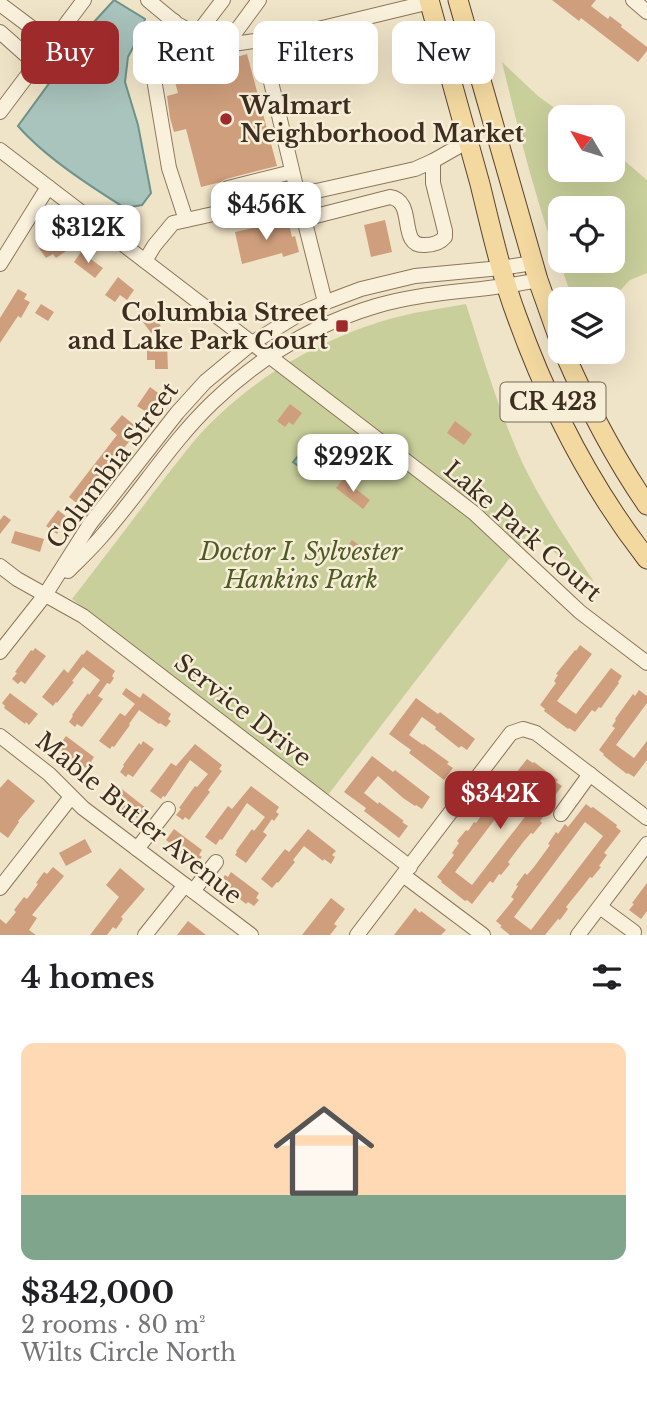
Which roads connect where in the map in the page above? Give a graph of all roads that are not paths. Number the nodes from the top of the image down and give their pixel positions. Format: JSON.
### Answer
{"nodes":[{"id":1,"x":84,"y":0,"type":"edge"},
{"id":2,"x":148,"y":0,"type":"edge"},
{"id":3,"x":223,"y":0,"type":"edge"},
{"id":4,"x":259,"y":0,"type":"edge"},
{"id":5,"x":458,"y":0,"type":"edge"},
{"id":6,"x":634,"y":0,"type":"edge"},
{"id":7,"x":429,"y":1,"type":"edge"},
{"id":8,"x":0,"y":5,"type":"edge"},
{"id":9,"x":647,"y":12,"type":"edge"},
{"id":10,"x":22,"y":21,"type":"edge"},
{"id":11,"x":68,"y":21,"type":"edge"},
{"id":12,"x":174,"y":21,"type":"edge"},
{"id":13,"x":207,"y":21,"type":"edge"},
{"id":14,"x":349,"y":21,"type":"edge"},
{"id":15,"x":239,"y":27,"type":"edge"},
{"id":16,"x":0,"y":32,"type":"edge"},
{"id":17,"x":21,"y":51,"type":"edge"},
{"id":18,"x":21,"y":84,"type":"edge"},
{"id":19,"x":155,"y":84,"type":"edge"},
{"id":20,"x":271,"y":84,"type":"edge"},
{"id":21,"x":0,"y":112,"type":"edge"},
{"id":22,"x":468,"y":141,"type":"junction"},
{"id":23,"x":0,"y":150,"type":"edge"},
{"id":24,"x":433,"y":161,"type":"junction"},
{"id":25,"x":292,"y":172,"type":"junction"},
{"id":26,"x":47,"y":187,"type":"junction"},
{"id":27,"x":298,"y":195,"type":"junction"},
{"id":28,"x":229,"y":211,"type":"junction"},
{"id":29,"x":304,"y":219,"type":"junction"},
{"id":30,"x":186,"y":220,"type":"junction"},
{"id":31,"x":145,"y":261,"type":"junction"},
{"id":32,"x":0,"y":264,"type":"edge"},
{"id":33,"x":501,"y":268,"type":"junction"},
{"id":34,"x":536,"y":272,"type":"junction"},
{"id":35,"x":507,"y":287,"type":"junction"},
{"id":36,"x":325,"y":302,"type":"junction"},
{"id":37,"x":548,"y":307,"type":"edge"},
{"id":38,"x":252,"y":343,"type":"junction"},
{"id":39,"x":269,"y":356,"type":"junction"},
{"id":40,"x":570,"y":364,"type":"edge"},
{"id":41,"x":647,"y":505,"type":"edge"},
{"id":42,"x":647,"y":559,"type":"edge"},
{"id":43,"x":0,"y":566,"type":"edge"},
{"id":44,"x":45,"y":595,"type":"junction"},
{"id":45,"x":0,"y":652,"type":"edge"},
{"id":46,"x":647,"y":663,"type":"edge"},
{"id":47,"x":0,"y":736,"type":"edge"},
{"id":48,"x":590,"y":774,"type":"junction"},
{"id":49,"x":71,"y":797,"type":"junction"},
{"id":50,"x":168,"y":809,"type":"dead end"},
{"id":51,"x":561,"y":814,"type":"dead end"},
{"id":52,"x":647,"y":818,"type":"edge"},
{"id":53,"x":647,"y":844,"type":"edge"},
{"id":54,"x":137,"y":849,"type":"junction"},
{"id":55,"x":216,"y":862,"type":"dead end"},
{"id":56,"x":407,"y":871,"type":"junction"},
{"id":57,"x":0,"y":888,"type":"edge"},
{"id":58,"x":189,"y":888,"type":"junction"},
{"id":59,"x":600,"y":907,"type":"junction"},
{"id":60,"x":634,"y":932,"type":"dead end"},
{"id":61,"x":145,"y":935,"type":"edge"},
{"id":62,"x":251,"y":935,"type":"edge"},
{"id":63,"x":357,"y":935,"type":"edge"},
{"id":64,"x":483,"y":935,"type":"edge"},
{"id":65,"x":578,"y":935,"type":"edge"}],
"edges":[{"from":1,"to":11,"type":"street"},
{"from":2,"to":12,"type":"street"},
{"from":3,"to":13,"type":"street"},
{"from":4,"to":15,"type":"street"},
{"from":5,"to":34,"type":"main road"},
{"from":6,"to":9,"type":"street"},
{"from":7,"to":14,"type":"street"},
{"from":7,"to":22,"type":"main road","number":"CR 423"},
{"from":8,"to":10,"type":"street"},
{"from":16,"to":17,"type":"street"},
{"from":18,"to":21,"type":"street"},
{"from":19,"to":30,"type":"street"},
{"from":20,"to":25,"type":"street"},
{"from":22,"to":24,"type":"street"},
{"from":22,"to":33,"type":"main road","number":"CR 423"},
{"from":23,"to":26,"type":"street","name":"Lake Park Court"},
{"from":24,"to":27,"type":"street"},
{"from":24,"to":29,"type":"street"},
{"from":25,"to":27,"type":"street"},
{"from":25,"to":28,"type":"street"},
{"from":26,"to":31,"type":"street","name":"Lake Park Court"},
{"from":26,"to":32,"type":"street"},
{"from":27,"to":28,"type":"street"},
{"from":27,"to":29,"type":"street"},
{"from":28,"to":30,"type":"street"},
{"from":29,"to":36,"type":"street"},
{"from":30,"to":31,"type":"street"},
{"from":31,"to":38,"type":"street","name":"Lake Park Court"},
{"from":33,"to":34,"type":"street","name":"Columbia Street"},
{"from":33,"to":35,"type":"main road","number":"CR 423"},
{"from":33,"to":36,"type":"street","name":"Columbia Street"},
{"from":34,"to":35,"type":"street","name":"Columbia Street"},
{"from":34,"to":37,"type":"main road"},
{"from":35,"to":39,"type":"street","name":"Columbia Street"},
{"from":35,"to":42,"type":"main road","number":"CR 423"},
{"from":36,"to":38,"type":"street","name":"Columbia Street"},
{"from":38,"to":39,"type":"street","name":"Lake Park Court"},
{"from":38,"to":44,"type":"street","name":"Columbia Street"},
{"from":39,"to":44,"type":"street","name":"Columbia Street"},
{"from":39,"to":46,"type":"street","name":"Lake Park Court"},
{"from":40,"to":41,"type":"main road","number":"CR 423"},
{"from":43,"to":44,"type":"street","name":"Service Drive"},
{"from":44,"to":45,"type":"street","name":"Columbia Street"},
{"from":44,"to":56,"type":"street","name":"Service Drive"},
{"from":47,"to":49,"type":"street","name":"Mable Butler Avenue"},
{"from":48,"to":51,"type":"street"},
{"from":48,"to":52,"type":"street"},
{"from":48,"to":56,"type":"street"},
{"from":49,"to":54,"type":"street","name":"Mable Butler Avenue"},
{"from":49,"to":57,"type":"street"},
{"from":50,"to":54,"type":"street"},
{"from":53,"to":59,"type":"street"},
{"from":54,"to":58,"type":"street","name":"Mable Butler Avenue"},
{"from":55,"to":58,"type":"street"},
{"from":56,"to":63,"type":"street"},
{"from":56,"to":64,"type":"street","name":"Service Drive"},
{"from":58,"to":61,"type":"street"},
{"from":58,"to":62,"type":"street","name":"Mable Butler Avenue"},
{"from":59,"to":60,"type":"street"},
{"from":59,"to":65,"type":"street"}]}
